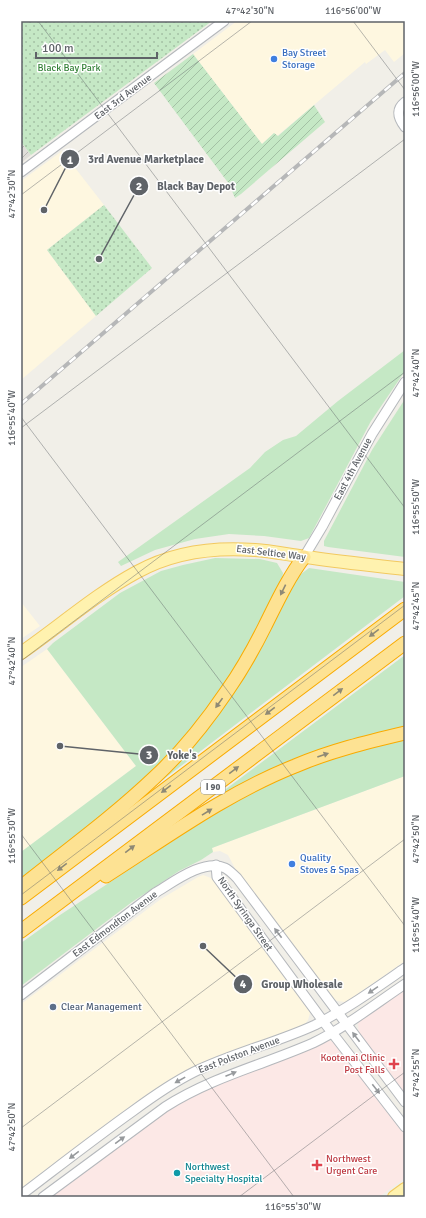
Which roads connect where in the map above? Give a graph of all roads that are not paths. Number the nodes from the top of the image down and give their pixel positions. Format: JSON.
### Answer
{"nodes":[{"id":1,"x":224,"y":21,"type":"edge"},
{"id":2,"x":405,"y":102,"type":"edge"},
{"id":3,"x":405,"y":127,"type":"edge"},
{"id":4,"x":21,"y":172,"type":"edge"},
{"id":5,"x":405,"y":382,"type":"edge"},
{"id":6,"x":304,"y":557,"type":"junction"},
{"id":7,"x":405,"y":569,"type":"edge"},
{"id":8,"x":405,"y":609,"type":"edge"},
{"id":9,"x":405,"y":643,"type":"edge"},
{"id":10,"x":21,"y":653,"type":"edge"},
{"id":11,"x":405,"y":733,"type":"edge"},
{"id":12,"x":216,"y":865,"type":"junction"},
{"id":13,"x":21,"y":887,"type":"edge"},
{"id":14,"x":21,"y":898,"type":"edge"},
{"id":15,"x":21,"y":931,"type":"edge"},
{"id":16,"x":405,"y":968,"type":"edge"},
{"id":17,"x":405,"y":984,"type":"edge"},
{"id":18,"x":21,"y":994,"type":"edge"},
{"id":19,"x":338,"y":1013,"type":"junction"},
{"id":20,"x":323,"y":1021,"type":"junction"},
{"id":21,"x":346,"y":1024,"type":"junction"},
{"id":22,"x":332,"y":1032,"type":"junction"},
{"id":23,"x":405,"y":1102,"type":"edge"},
{"id":24,"x":405,"y":1127,"type":"edge"},
{"id":25,"x":405,"y":1189,"type":"edge"},
{"id":26,"x":21,"y":1195,"type":"edge"},
{"id":27,"x":44,"y":1197,"type":"edge"},
{"id":28,"x":394,"y":1197,"type":"edge"}],
"edges":[{"from":1,"to":4,"type":"street","name":"East 3rd Avenue"},
{"from":2,"to":3,"type":"street"},
{"from":5,"to":6,"type":"street","name":"East 4th Avenue"},
{"from":6,"to":7,"type":"main road","name":"East Seltice Way"},
{"from":6,"to":10,"type":"main road","name":"East Seltice Way"},
{"from":6,"to":13,"type":"highway","one_way":true},
{"from":8,"to":14,"type":"highway","number":"I 90","one_way":true},
{"from":15,"to":9,"type":"highway","number":"I 90","one_way":true},
{"from":15,"to":11,"type":"highway","one_way":true},
{"from":12,"to":18,"type":"street","name":"East Edmondton Avenue"},
{"from":19,"to":12,"type":"street","name":"North Syringa Street","one_way":true},
{"from":12,"to":20,"type":"street","name":"North Syringa Street"},
{"from":16,"to":19,"type":"street","name":"East Polston Avenue","one_way":true},
{"from":17,"to":21,"type":"street","name":"East Polston Avenue"},
{"from":19,"to":20,"type":"street","name":"East Polston Avenue"},
{"from":19,"to":21,"type":"street","name":"North Syringa Street"},
{"from":20,"to":22,"type":"street","name":"North Syringa Street"},
{"from":20,"to":26,"type":"street","name":"East Polston Avenue","one_way":true},
{"from":21,"to":22,"type":"street","name":"East Polston Avenue"},
{"from":23,"to":21,"type":"street","name":"North Syringa Street","one_way":true},
{"from":22,"to":24,"type":"street","name":"North Syringa Street","one_way":true},
{"from":27,"to":22,"type":"street","name":"East Polston Avenue","one_way":true},
{"from":25,"to":28,"type":"main road"}]}
